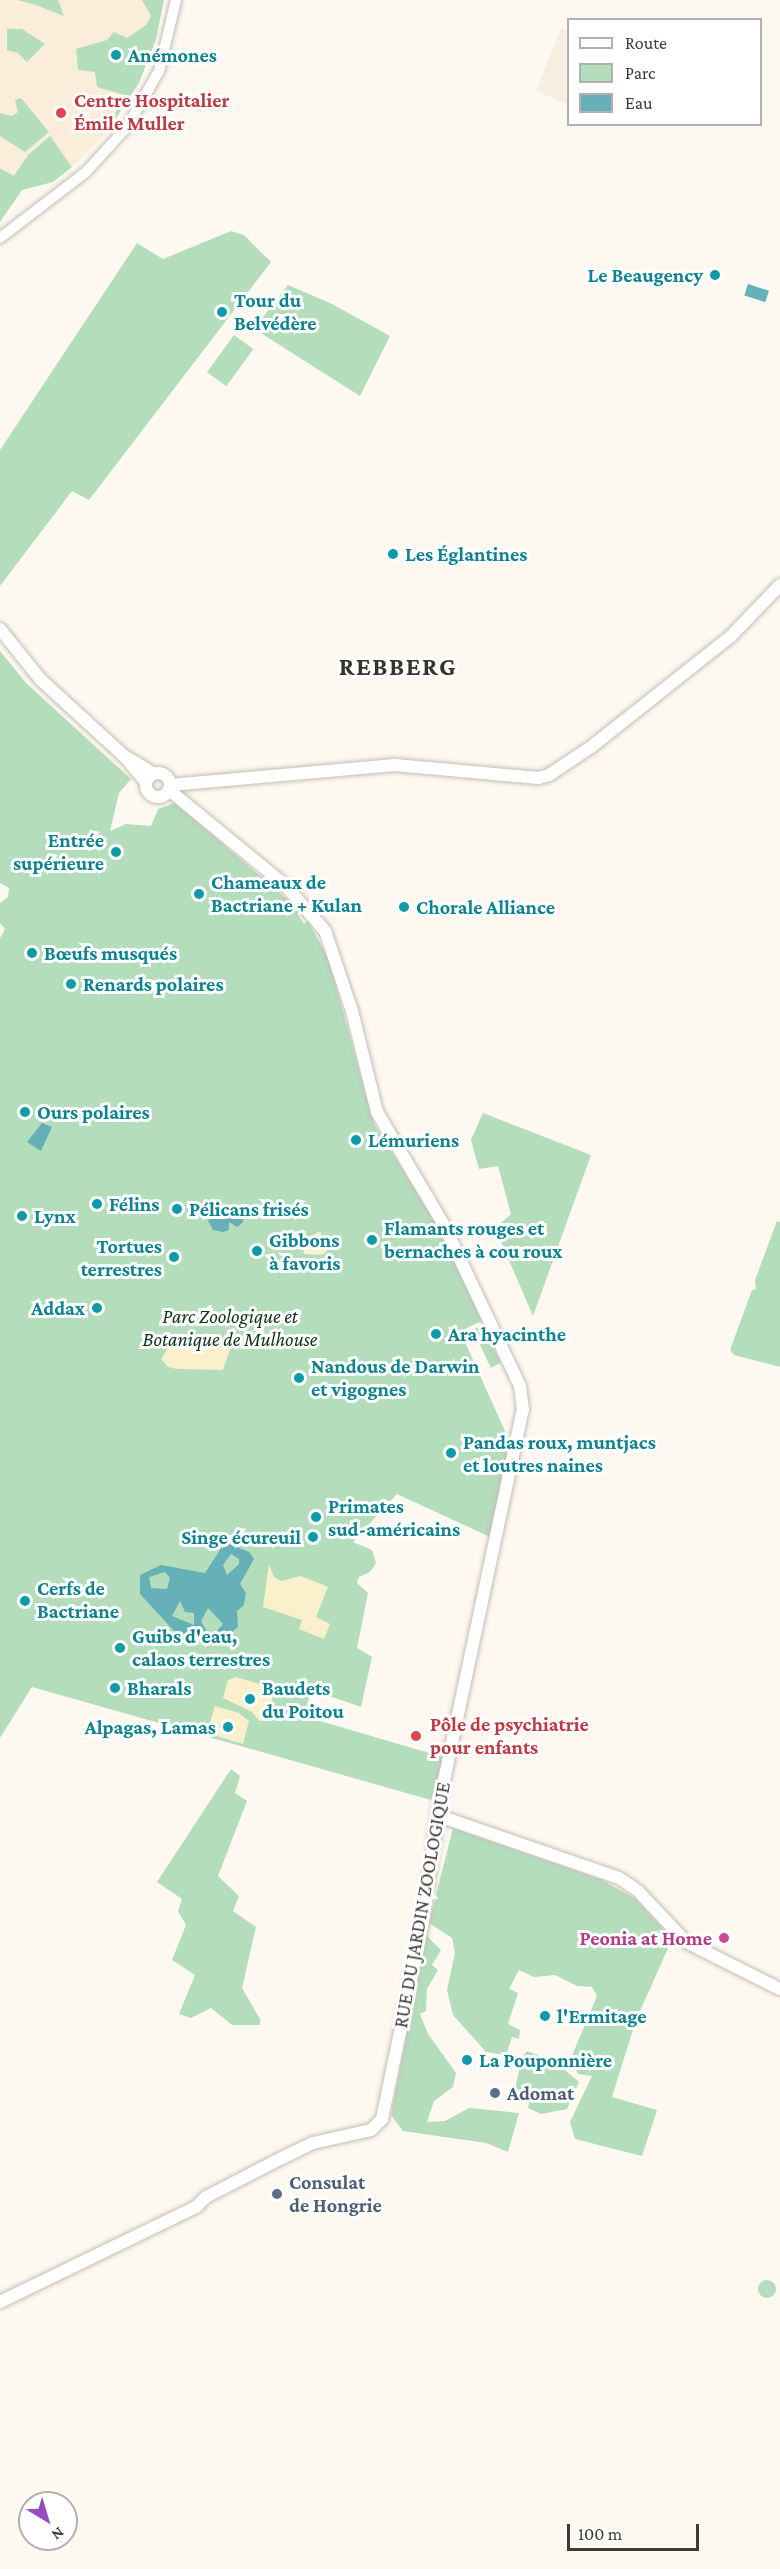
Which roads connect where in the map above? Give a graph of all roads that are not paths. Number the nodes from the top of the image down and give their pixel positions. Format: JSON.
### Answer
{"nodes":[{"id":1,"x":176,"y":0,"type":"edge"},
{"id":2,"x":0,"y":238,"type":"edge"},
{"id":3,"x":780,"y":585,"type":"edge"},
{"id":4,"x":0,"y":629,"type":"edge"},
{"id":5,"x":149,"y":778,"type":"junction"},
{"id":6,"x":170,"y":787,"type":"junction"},
{"id":7,"x":439,"y":1816,"type":"junction"},
{"id":8,"x":780,"y":1989,"type":"edge"},
{"id":9,"x":0,"y":2302,"type":"edge"}],
"edges":[{"from":1,"to":2,"type":"street"},
{"from":3,"to":6,"type":"main road"},
{"from":4,"to":5,"type":"main road"},
{"from":5,"to":6,"type":"main road","name":"RUE DU JARDIN ZOOLOGIQUE"},
{"from":5,"to":6,"type":"main road"},
{"from":6,"to":7,"type":"main road","name":"RUE DU JARDIN ZOOLOGIQUE"},
{"from":7,"to":8,"type":"main road"},
{"from":7,"to":9,"type":"main road","name":"RUE DU JARDIN ZOOLOGIQUE"}]}
